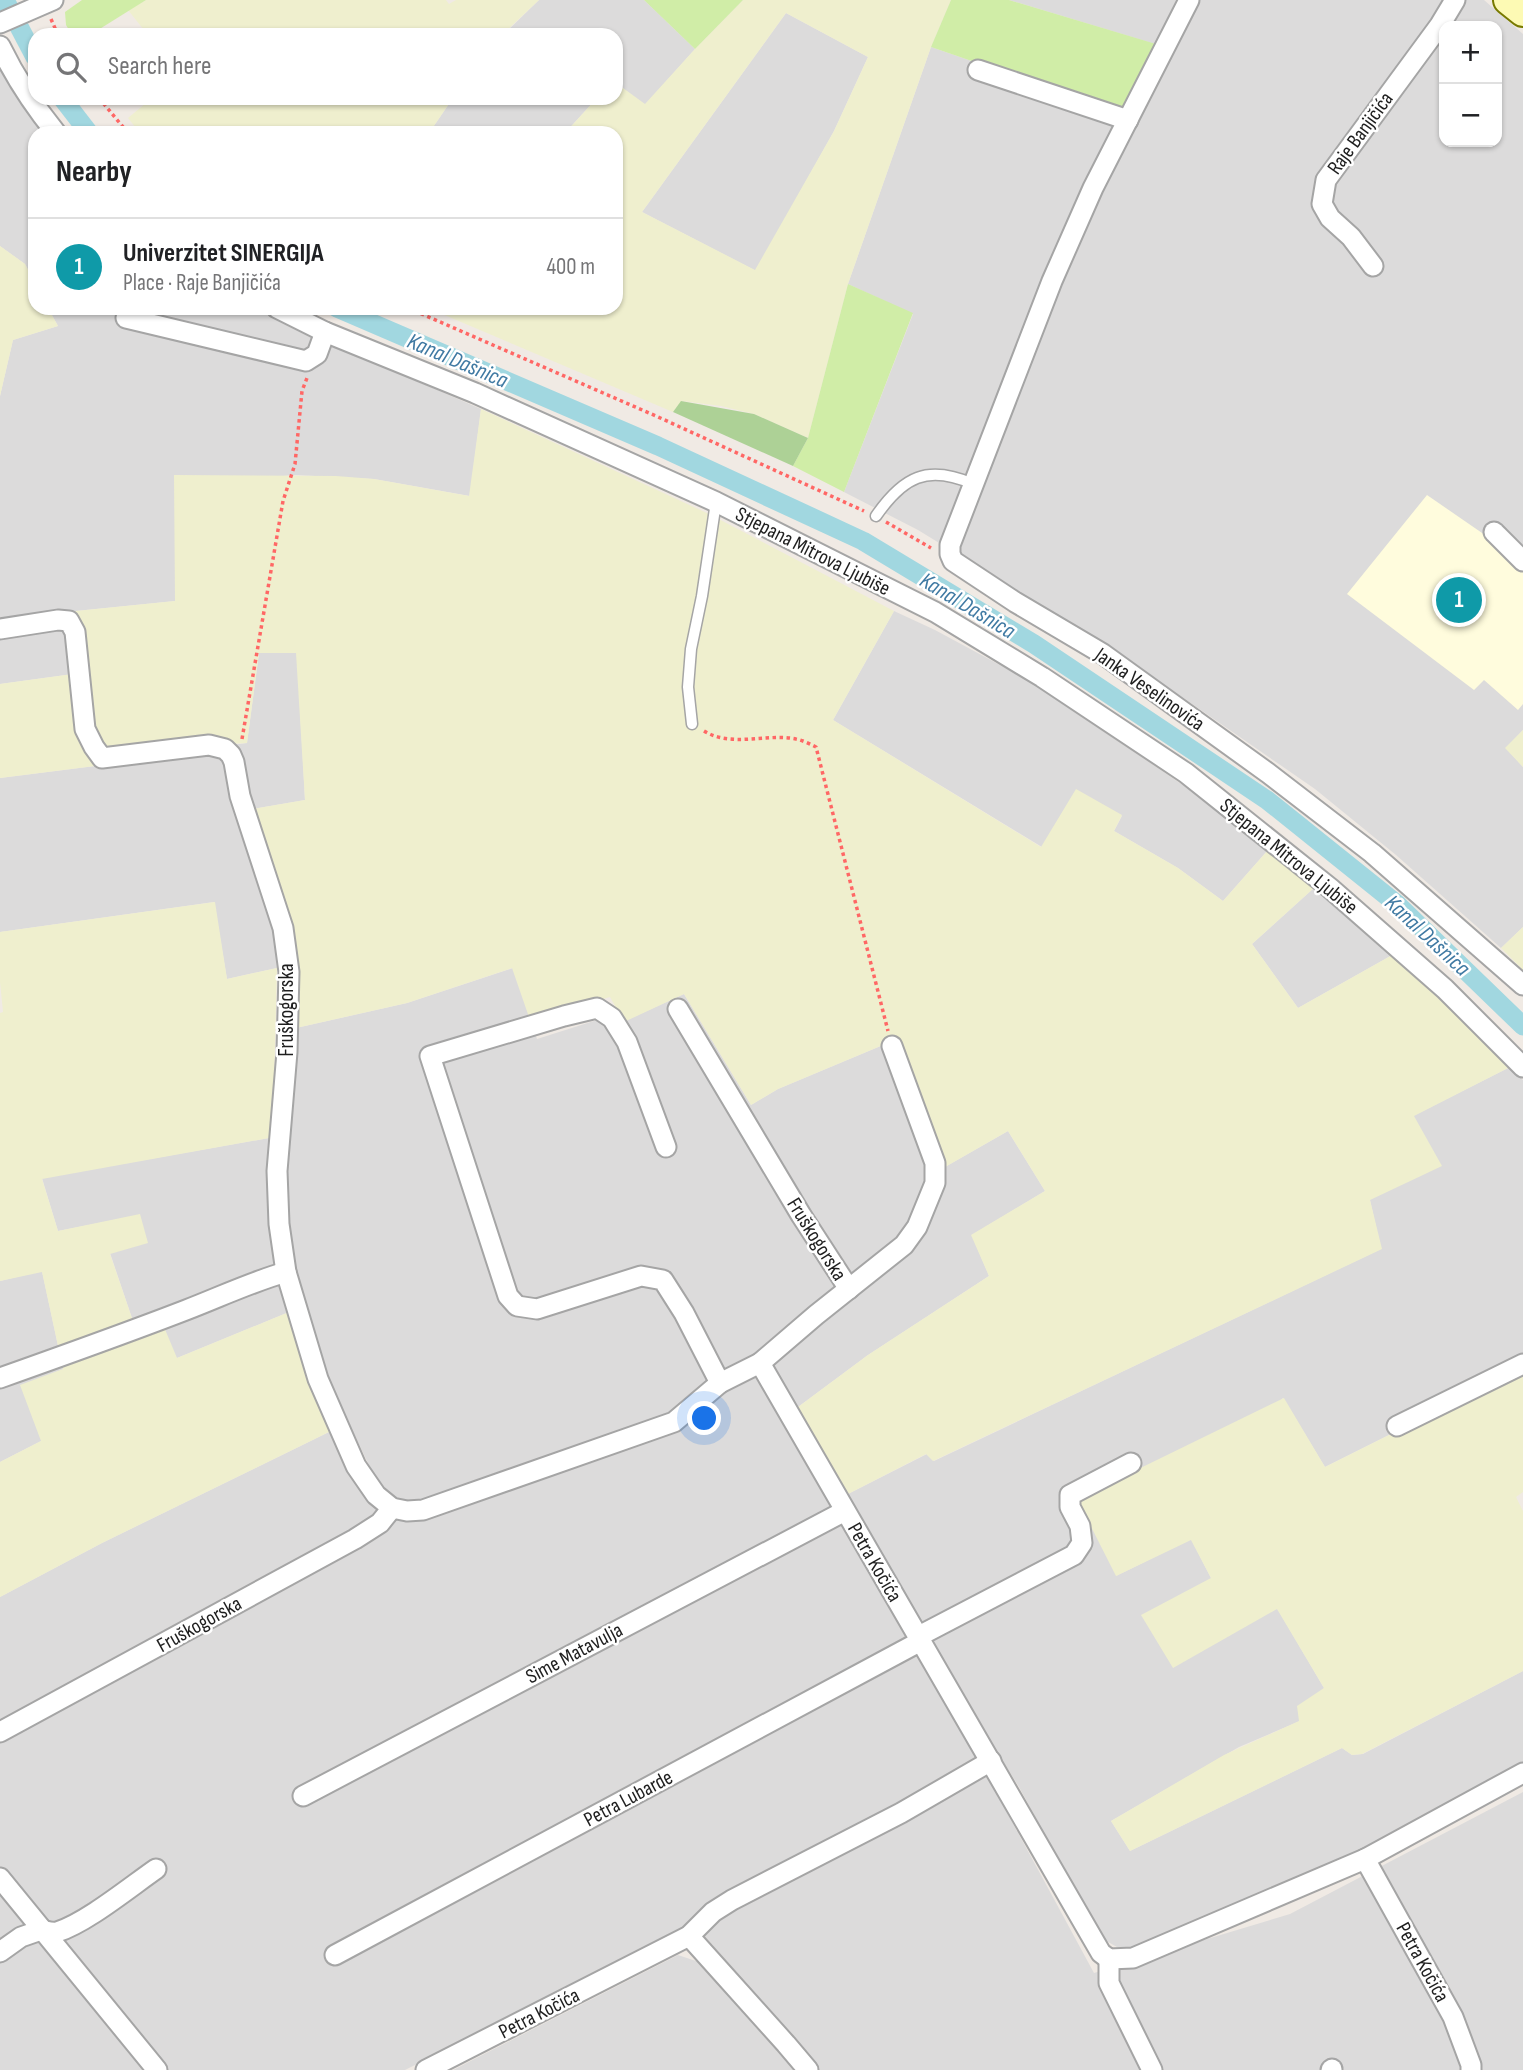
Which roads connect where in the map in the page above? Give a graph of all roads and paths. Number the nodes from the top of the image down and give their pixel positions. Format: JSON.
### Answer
{"nodes":[{"id":1,"x":1189,"y":0,"type":"edge"},
{"id":2,"x":1455,"y":0,"type":"edge"},
{"id":3,"x":1509,"y":0,"type":"edge"},
{"id":4,"x":44,"y":4,"type":"edge"},
{"id":5,"x":1523,"y":12,"type":"edge"},
{"id":6,"x":0,"y":23,"type":"edge"},
{"id":7,"x":0,"y":46,"type":"edge"},
{"id":8,"x":978,"y":70,"type":"dead end"},
{"id":9,"x":28,"y":95,"type":"edge"},
{"id":10,"x":34,"y":105,"type":"edge"},
{"id":11,"x":105,"y":105,"type":"edge"},
{"id":12,"x":1128,"y":120,"type":"junction"},
{"id":13,"x":50,"y":126,"type":"edge"},
{"id":14,"x":122,"y":126,"type":"edge"},
{"id":15,"x":1373,"y":266,"type":"dead end"},
{"id":16,"x":291,"y":315,"type":"edge"},
{"id":17,"x":424,"y":315,"type":"edge"},
{"id":18,"x":126,"y":318,"type":"dead end"},
{"id":19,"x":325,"y":332,"type":"junction"},
{"id":20,"x":317,"y":354,"type":"junction"},
{"id":21,"x":973,"y":484,"type":"junction"},
{"id":22,"x":716,"y":502,"type":"junction"},
{"id":23,"x":876,"y":516,"type":"junction"},
{"id":24,"x":1493,"y":532,"type":"dead end"},
{"id":25,"x":953,"y":561,"type":"junction"},
{"id":26,"x":1523,"y":561,"type":"edge"},
{"id":27,"x":0,"y":629,"type":"edge"},
{"id":28,"x":692,"y":724,"type":"joint"},
{"id":29,"x":231,"y":755,"type":"junction"},
{"id":30,"x":1523,"y":985,"type":"edge"},
{"id":31,"x":678,"y":1009,"type":"dead end"},
{"id":32,"x":892,"y":1046,"type":"joint"},
{"id":33,"x":1523,"y":1067,"type":"edge"},
{"id":34,"x":666,"y":1147,"type":"dead end"},
{"id":35,"x":286,"y":1272,"type":"junction"},
{"id":36,"x":849,"y":1289,"type":"junction"},
{"id":37,"x":760,"y":1363,"type":"junction"},
{"id":38,"x":1523,"y":1364,"type":"edge"},
{"id":39,"x":0,"y":1378,"type":"edge"},
{"id":40,"x":720,"y":1383,"type":"junction"},
{"id":41,"x":1397,"y":1426,"type":"dead end"},
{"id":42,"x":1131,"y":1463,"type":"dead end"},
{"id":43,"x":391,"y":1508,"type":"junction"},
{"id":44,"x":845,"y":1511,"type":"junction"},
{"id":45,"x":920,"y":1638,"type":"junction"},
{"id":46,"x":0,"y":1732,"type":"edge"},
{"id":47,"x":991,"y":1761,"type":"junction"},
{"id":48,"x":1523,"y":1773,"type":"edge"},
{"id":49,"x":303,"y":1796,"type":"dead end"},
{"id":50,"x":1365,"y":1859,"type":"junction"},
{"id":51,"x":156,"y":1869,"type":"dead end"},
{"id":52,"x":0,"y":1878,"type":"edge"},
{"id":53,"x":41,"y":1930,"type":"junction"},
{"id":54,"x":689,"y":1936,"type":"junction"},
{"id":55,"x":0,"y":1952,"type":"edge"},
{"id":56,"x":335,"y":1955,"type":"dead end"},
{"id":57,"x":1109,"y":1959,"type":"junction"},
{"id":58,"x":157,"y":2070,"type":"edge"},
{"id":59,"x":426,"y":2070,"type":"edge"},
{"id":60,"x":808,"y":2070,"type":"edge"},
{"id":61,"x":1152,"y":2070,"type":"edge"},
{"id":62,"x":1471,"y":2070,"type":"edge"}],
"edges":[{"from":1,"to":12,"type":"street"},
{"from":2,"to":15,"type":"street","name":"Raje Banjičića"},
{"from":3,"to":5,"type":"main road"},
{"from":4,"to":6,"type":"street"},
{"from":7,"to":9,"type":"street"},
{"from":8,"to":12,"type":"street"},
{"from":10,"to":13,"type":"street"},
{"from":11,"to":14,"type":"path"},
{"from":12,"to":21,"type":"street"},
{"from":16,"to":19,"type":"street","name":"Stjepana Mitrova Ljubiše"},
{"from":17,"to":23,"type":"path"},
{"from":18,"to":20,"type":"street"},
{"from":19,"to":20,"type":"street"},
{"from":19,"to":22,"type":"street","name":"Stjepana Mitrova Ljubiše"},
{"from":20,"to":29,"type":"path"},
{"from":21,"to":23,"type":"lane"},
{"from":21,"to":25,"type":"street"},
{"from":22,"to":28,"type":"lane"},
{"from":22,"to":33,"type":"street","name":"Stjepana Mitrova Ljubiše"},
{"from":23,"to":25,"type":"path"},
{"from":24,"to":26,"type":"street"},
{"from":25,"to":30,"type":"street","name":"Janka Veselinovića"},
{"from":27,"to":29,"type":"street"},
{"from":28,"to":32,"type":"path"},
{"from":29,"to":35,"type":"street","name":"Fruškogorska"},
{"from":31,"to":36,"type":"street","name":"Fruškogorska"},
{"from":32,"to":36,"type":"street","name":"Fruškogorska"},
{"from":34,"to":40,"type":"street"},
{"from":35,"to":39,"type":"street"},
{"from":35,"to":43,"type":"street","name":"Fruškogorska"},
{"from":36,"to":37,"type":"street","name":"Fruškogorska"},
{"from":37,"to":40,"type":"street","name":"Fruškogorska"},
{"from":37,"to":44,"type":"street","name":"Petra Kočića"},
{"from":38,"to":41,"type":"street"},
{"from":40,"to":43,"type":"street","name":"Fruškogorska"},
{"from":42,"to":45,"type":"street","name":"Petra Lubarde"},
{"from":43,"to":46,"type":"street","name":"Fruškogorska"},
{"from":44,"to":45,"type":"street","name":"Petra Kočića"},
{"from":44,"to":49,"type":"street","name":"Sime Matavulja"},
{"from":45,"to":47,"type":"street","name":"Petra Kočića"},
{"from":45,"to":56,"type":"street","name":"Petra Lubarde"},
{"from":47,"to":54,"type":"street","name":"Petra Kočića"},
{"from":47,"to":57,"type":"street","name":"Petra Kočića"},
{"from":48,"to":50,"type":"street"},
{"from":50,"to":57,"type":"street"},
{"from":50,"to":62,"type":"street","name":"Petra Kočića"},
{"from":51,"to":53,"type":"street"},
{"from":52,"to":53,"type":"street"},
{"from":53,"to":55,"type":"street"},
{"from":53,"to":58,"type":"street"},
{"from":54,"to":59,"type":"street","name":"Petra Kočića"},
{"from":54,"to":60,"type":"street"},
{"from":57,"to":61,"type":"street","name":"Petra Kočića"}]}
